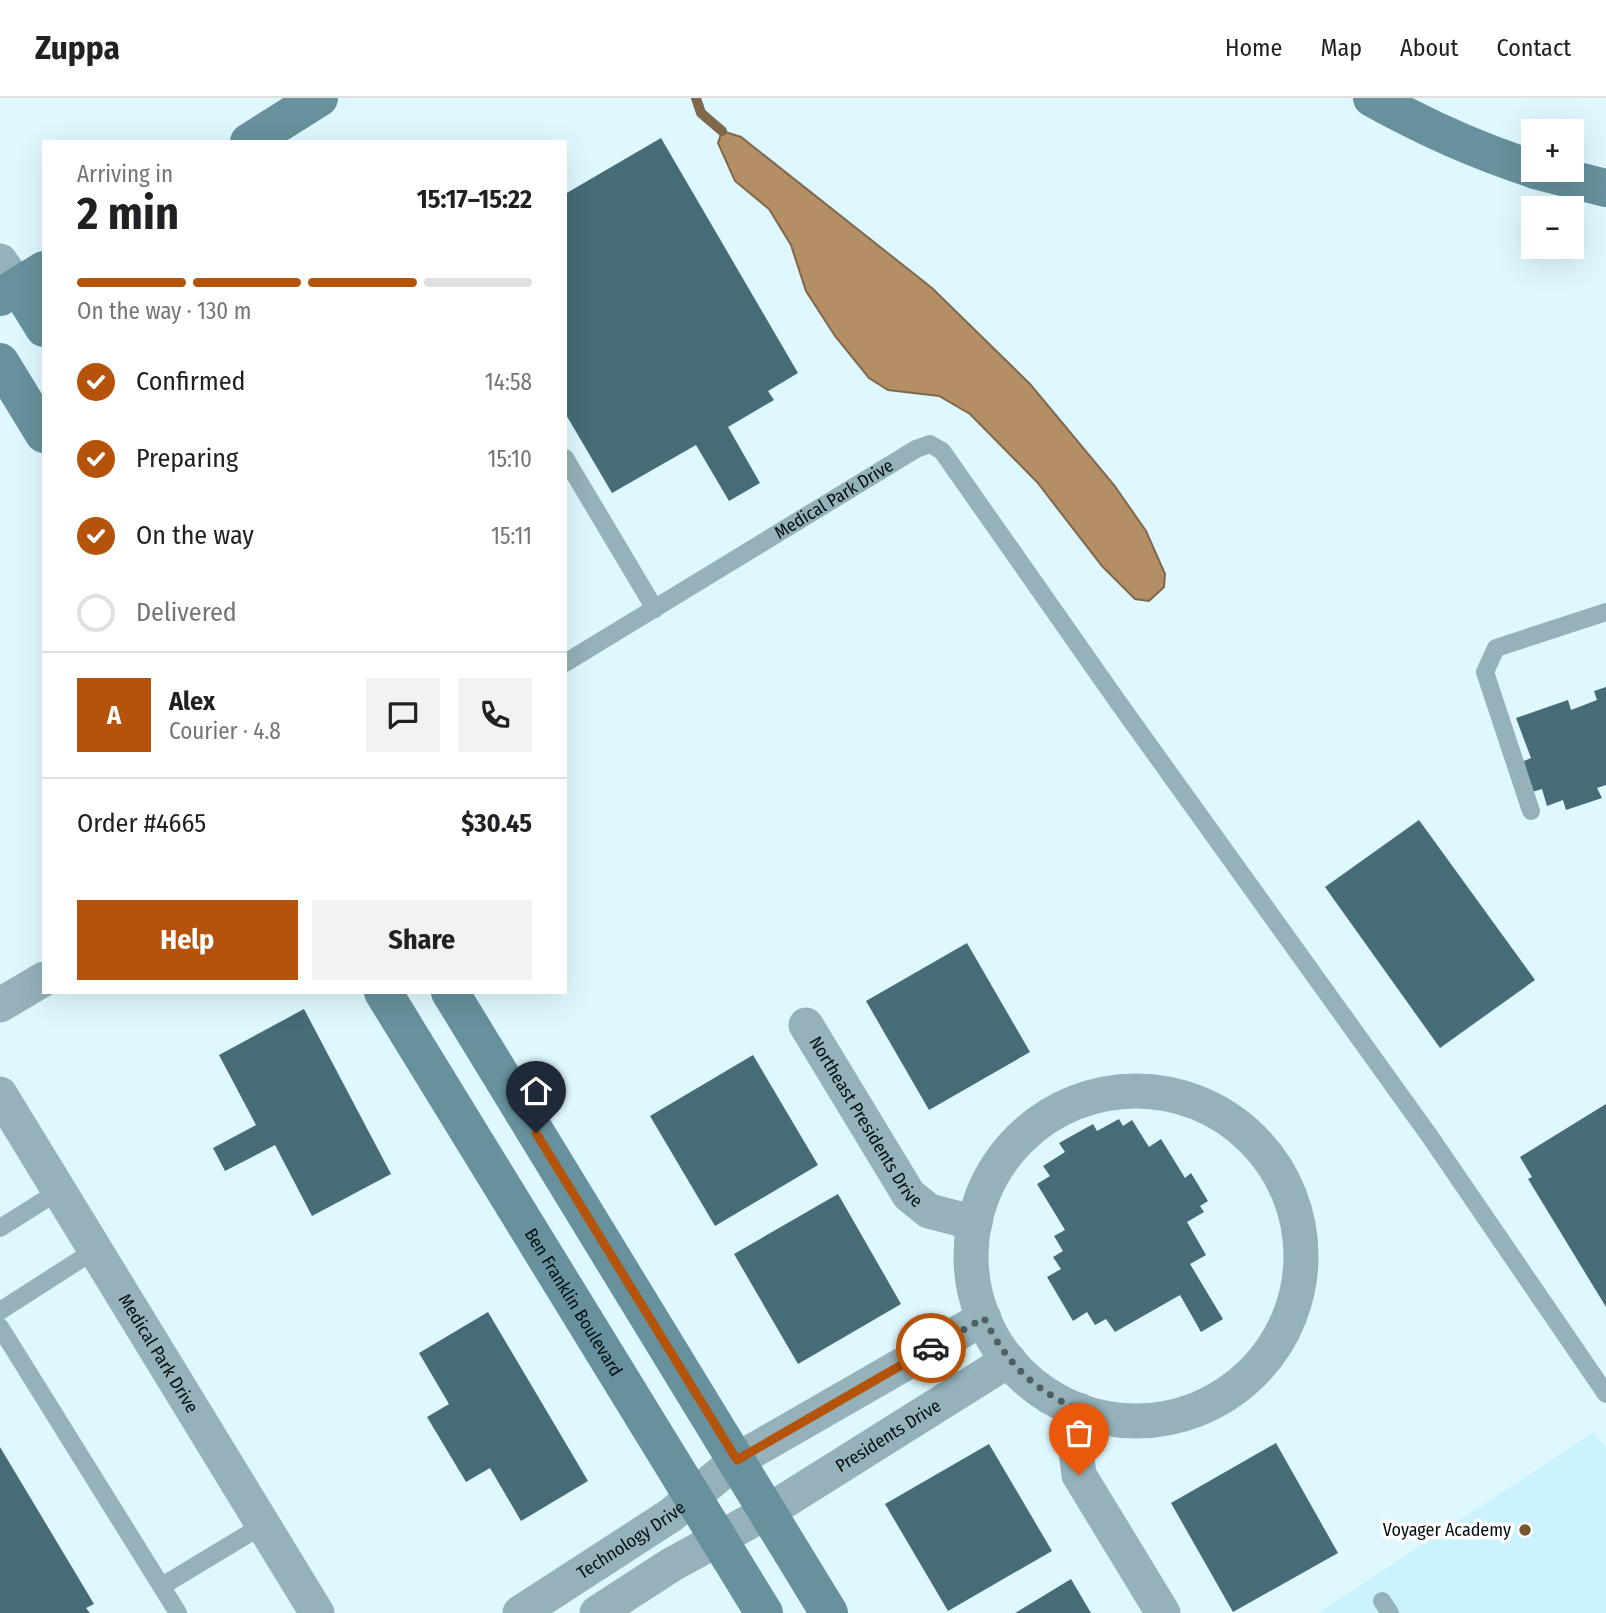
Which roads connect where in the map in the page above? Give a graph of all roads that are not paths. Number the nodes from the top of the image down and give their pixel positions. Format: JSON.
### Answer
{"nodes":[{"id":1,"x":319,"y":98,"type":"edge"},
{"id":2,"x":1372,"y":98,"type":"edge"},
{"id":3,"x":252,"y":140,"type":"edge"},
{"id":4,"x":1521,"y":164,"type":"edge"},
{"id":5,"x":1583,"y":182,"type":"edge"},
{"id":6,"x":1606,"y":188,"type":"edge"},
{"id":7,"x":15,"y":278,"type":"edge"},
{"id":8,"x":42,"y":325,"type":"edge"},
{"id":9,"x":0,"y":362,"type":"edge"},
{"id":10,"x":42,"y":431,"type":"edge"},
{"id":11,"x":567,"y":461,"type":"edge"},
{"id":12,"x":655,"y":608,"type":"junction"},
{"id":13,"x":1606,"y":612,"type":"edge"},
{"id":14,"x":567,"y":662,"type":"edge"},
{"id":15,"x":1531,"y":811,"type":"dead end"},
{"id":16,"x":42,"y":980,"type":"edge"},
{"id":17,"x":384,"y":994,"type":"edge"},
{"id":18,"x":451,"y":994,"type":"edge"},
{"id":19,"x":0,"y":1005,"type":"edge"},
{"id":20,"x":806,"y":1025,"type":"dead end"},
{"id":21,"x":0,"y":1094,"type":"edge"},
{"id":22,"x":59,"y":1191,"type":"junction"},
{"id":23,"x":975,"y":1223,"type":"junction"},
{"id":24,"x":0,"y":1228,"type":"edge"},
{"id":25,"x":95,"y":1250,"type":"junction"},
{"id":26,"x":0,"y":1311,"type":"edge"},
{"id":27,"x":984,"y":1318,"type":"junction"},
{"id":28,"x":0,"y":1327,"type":"edge"},
{"id":29,"x":1009,"y":1360,"type":"junction"},
{"id":30,"x":1606,"y":1394,"type":"edge"},
{"id":31,"x":1079,"y":1410,"type":"junction"},
{"id":32,"x":737,"y":1460,"type":"junction"},
{"id":33,"x":692,"y":1496,"type":"junction"},
{"id":34,"x":767,"y":1512,"type":"junction"},
{"id":35,"x":263,"y":1525,"type":"junction"},
{"id":36,"x":719,"y":1539,"type":"junction"},
{"id":37,"x":162,"y":1586,"type":"junction"},
{"id":38,"x":178,"y":1613,"type":"edge"},
{"id":39,"x":317,"y":1613,"type":"edge"},
{"id":40,"x":520,"y":1613,"type":"edge"},
{"id":41,"x":597,"y":1613,"type":"edge"},
{"id":42,"x":764,"y":1613,"type":"edge"},
{"id":43,"x":829,"y":1613,"type":"edge"},
{"id":44,"x":1163,"y":1613,"type":"edge"}],
"edges":[{"from":1,"to":3,"type":"street"},
{"from":2,"to":4,"type":"street"},
{"from":5,"to":6,"type":"street"},
{"from":7,"to":8,"type":"street"},
{"from":9,"to":10,"type":"street"},
{"from":11,"to":12,"type":"lane"},
{"from":12,"to":14,"type":"lane","name":"Medical Park Drive"},
{"from":12,"to":30,"type":"lane","name":"Medical Park Drive"},
{"from":13,"to":15,"type":"lane"},
{"from":16,"to":19,"type":"street"},
{"from":17,"to":33,"type":"street","name":"Ben Franklin Boulevard"},
{"from":18,"to":32,"type":"street"},
{"from":20,"to":23,"type":"street","name":"Northeast Presidents Drive"},
{"from":21,"to":22,"type":"street","name":"Medical Park Drive"},
{"from":22,"to":24,"type":"lane"},
{"from":22,"to":25,"type":"street","name":"Medical Park Drive"},
{"from":23,"to":27,"type":"street"},
{"from":23,"to":31,"type":"street"},
{"from":25,"to":26,"type":"lane"},
{"from":25,"to":35,"type":"street","name":"Medical Park Drive"},
{"from":27,"to":29,"type":"street"},
{"from":27,"to":32,"type":"street"},
{"from":28,"to":37,"type":"lane"},
{"from":29,"to":31,"type":"street"},
{"from":29,"to":34,"type":"street","name":"Presidents Drive"},
{"from":31,"to":44,"type":"street"},
{"from":32,"to":33,"type":"street","name":"Technology Drive"},
{"from":32,"to":34,"type":"street"},
{"from":33,"to":36,"type":"street","name":"Ben Franklin Boulevard"},
{"from":33,"to":40,"type":"street","name":"Technology Drive"},
{"from":34,"to":36,"type":"street"},
{"from":34,"to":43,"type":"street"},
{"from":35,"to":37,"type":"lane"},
{"from":35,"to":39,"type":"street","name":"Medical Park Drive"},
{"from":36,"to":41,"type":"street"},
{"from":36,"to":42,"type":"street","name":"Ben Franklin Boulevard"},
{"from":37,"to":38,"type":"lane"}]}
